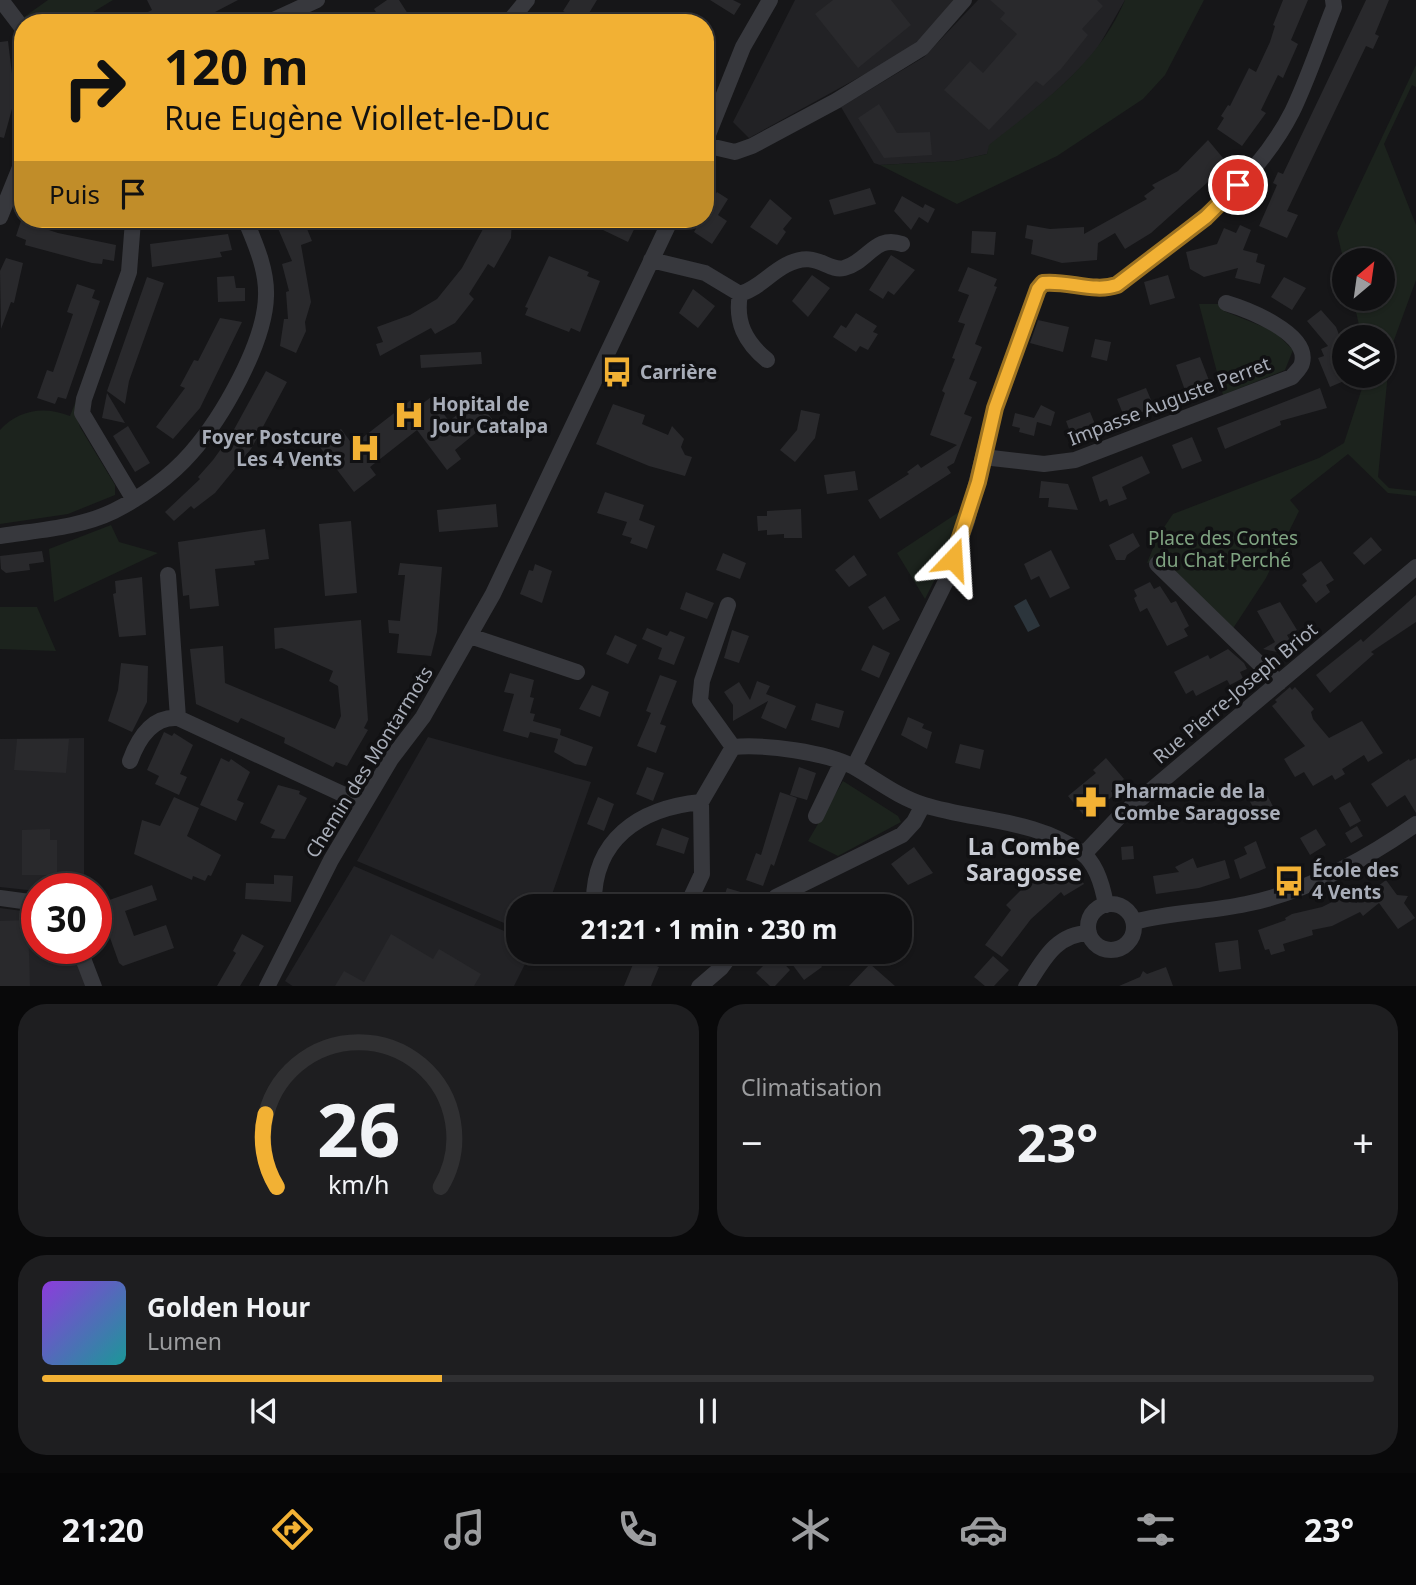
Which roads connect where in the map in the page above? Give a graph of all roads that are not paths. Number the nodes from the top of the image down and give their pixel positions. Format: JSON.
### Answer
{"nodes":[{"id":1,"x":1,"y":0,"type":"edge"},
{"id":2,"x":317,"y":0,"type":"edge"},
{"id":3,"x":527,"y":0,"type":"edge"},
{"id":4,"x":770,"y":0,"type":"edge"},
{"id":5,"x":964,"y":0,"type":"edge"},
{"id":6,"x":1336,"y":2,"type":"edge"},
{"id":7,"x":287,"y":14,"type":"edge"},
{"id":8,"x":515,"y":14,"type":"edge"},
{"id":9,"x":14,"y":17,"type":"edge"},
{"id":10,"x":714,"y":121,"type":"edge"},
{"id":11,"x":714,"y":146,"type":"edge"},
{"id":12,"x":11,"y":188,"type":"edge"},
{"id":13,"x":0,"y":217,"type":"edge"},
{"id":14,"x":132,"y":228,"type":"edge"},
{"id":15,"x":248,"y":228,"type":"edge"},
{"id":16,"x":667,"y":228,"type":"edge"},
{"id":17,"x":902,"y":244,"type":"dead end"},
{"id":18,"x":651,"y":260,"type":"junction"},
{"id":19,"x":740,"y":294,"type":"junction"},
{"id":20,"x":1226,"y":303,"type":"dead end"},
{"id":21,"x":767,"y":360,"type":"dead end"},
{"id":22,"x":983,"y":457,"type":"junction"},
{"id":23,"x":134,"y":500,"type":"junction"},
{"id":24,"x":0,"y":536,"type":"edge"},
{"id":25,"x":1157,"y":564,"type":"dead end"},
{"id":26,"x":1416,"y":567,"type":"edge"},
{"id":27,"x":168,"y":575,"type":"dead end"},
{"id":28,"x":728,"y":605,"type":"dead end"},
{"id":29,"x":470,"y":636,"type":"junction"},
{"id":30,"x":577,"y":672,"type":"dead end"},
{"id":31,"x":1279,"y":683,"type":"junction"},
{"id":32,"x":178,"y":718,"type":"junction"},
{"id":33,"x":733,"y":747,"type":"junction"},
{"id":34,"x":131,"y":761,"type":"dead end"},
{"id":35,"x":848,"y":764,"type":"junction"},
{"id":36,"x":701,"y":802,"type":"junction"},
{"id":37,"x":364,"y":804,"type":"junction"},
{"id":38,"x":923,"y":805,"type":"junction"},
{"id":39,"x":816,"y":816,"type":"dead end"},
{"id":40,"x":1416,"y":824,"type":"edge"},
{"id":41,"x":1084,"y":854,"type":"junction"},
{"id":42,"x":595,"y":894,"type":"edge"},
{"id":43,"x":693,"y":894,"type":"edge"},
{"id":44,"x":782,"y":894,"type":"edge"},
{"id":45,"x":0,"y":898,"type":"edge"},
{"id":46,"x":21,"y":901,"type":"edge"},
{"id":47,"x":1106,"y":905,"type":"junction"},
{"id":48,"x":1133,"y":922,"type":"junction"},
{"id":49,"x":1089,"y":933,"type":"junction"},
{"id":50,"x":85,"y":964,"type":"edge"},
{"id":51,"x":724,"y":964,"type":"edge"},
{"id":52,"x":94,"y":986,"type":"edge"},
{"id":53,"x":267,"y":986,"type":"edge"},
{"id":54,"x":699,"y":986,"type":"edge"},
{"id":55,"x":1026,"y":986,"type":"edge"}],
"edges":[{"from":1,"to":9,"type":"street"},
{"from":2,"to":7,"type":"street"},
{"from":3,"to":8,"type":"street"},
{"from":4,"to":10,"type":"street"},
{"from":5,"to":11,"type":"street"},
{"from":6,"to":22,"type":"street"},
{"from":12,"to":13,"type":"street"},
{"from":14,"to":23,"type":"street"},
{"from":15,"to":23,"type":"street"},
{"from":16,"to":18,"type":"street","name":"Chemin des Montarmots"},
{"from":17,"to":19,"type":"street"},
{"from":18,"to":19,"type":"street"},
{"from":18,"to":29,"type":"street","name":"Chemin des Montarmots"},
{"from":19,"to":21,"type":"street"},
{"from":20,"to":22,"type":"street","name":"Impasse Auguste Perret"},
{"from":22,"to":35,"type":"street"},
{"from":23,"to":24,"type":"street"},
{"from":25,"to":31,"type":"street"},
{"from":26,"to":31,"type":"street","name":"Rue Pierre-Joseph Briot"},
{"from":27,"to":32,"type":"street"},
{"from":28,"to":33,"type":"street"},
{"from":29,"to":30,"type":"street"},
{"from":29,"to":37,"type":"street","name":"Chemin des Montarmots"},
{"from":31,"to":41,"type":"street","name":"Rue Pierre-Joseph Briot"},
{"from":32,"to":34,"type":"street"},
{"from":32,"to":37,"type":"street"},
{"from":33,"to":35,"type":"street"},
{"from":33,"to":36,"type":"street"},
{"from":35,"to":38,"type":"street"},
{"from":35,"to":39,"type":"street"},
{"from":36,"to":42,"type":"street"},
{"from":36,"to":43,"type":"street"},
{"from":37,"to":53,"type":"street","name":"Chemin des Montarmots"},
{"from":38,"to":41,"type":"street"},
{"from":38,"to":44,"type":"street"},
{"from":40,"to":48,"type":"street"},
{"from":41,"to":47,"type":"street"},
{"from":45,"to":46,"type":"street"},
{"from":47,"to":48,"type":"street"},
{"from":47,"to":49,"type":"street"},
{"from":48,"to":49,"type":"street"},
{"from":49,"to":55,"type":"street"},
{"from":50,"to":52,"type":"street"},
{"from":51,"to":54,"type":"street"}]}
